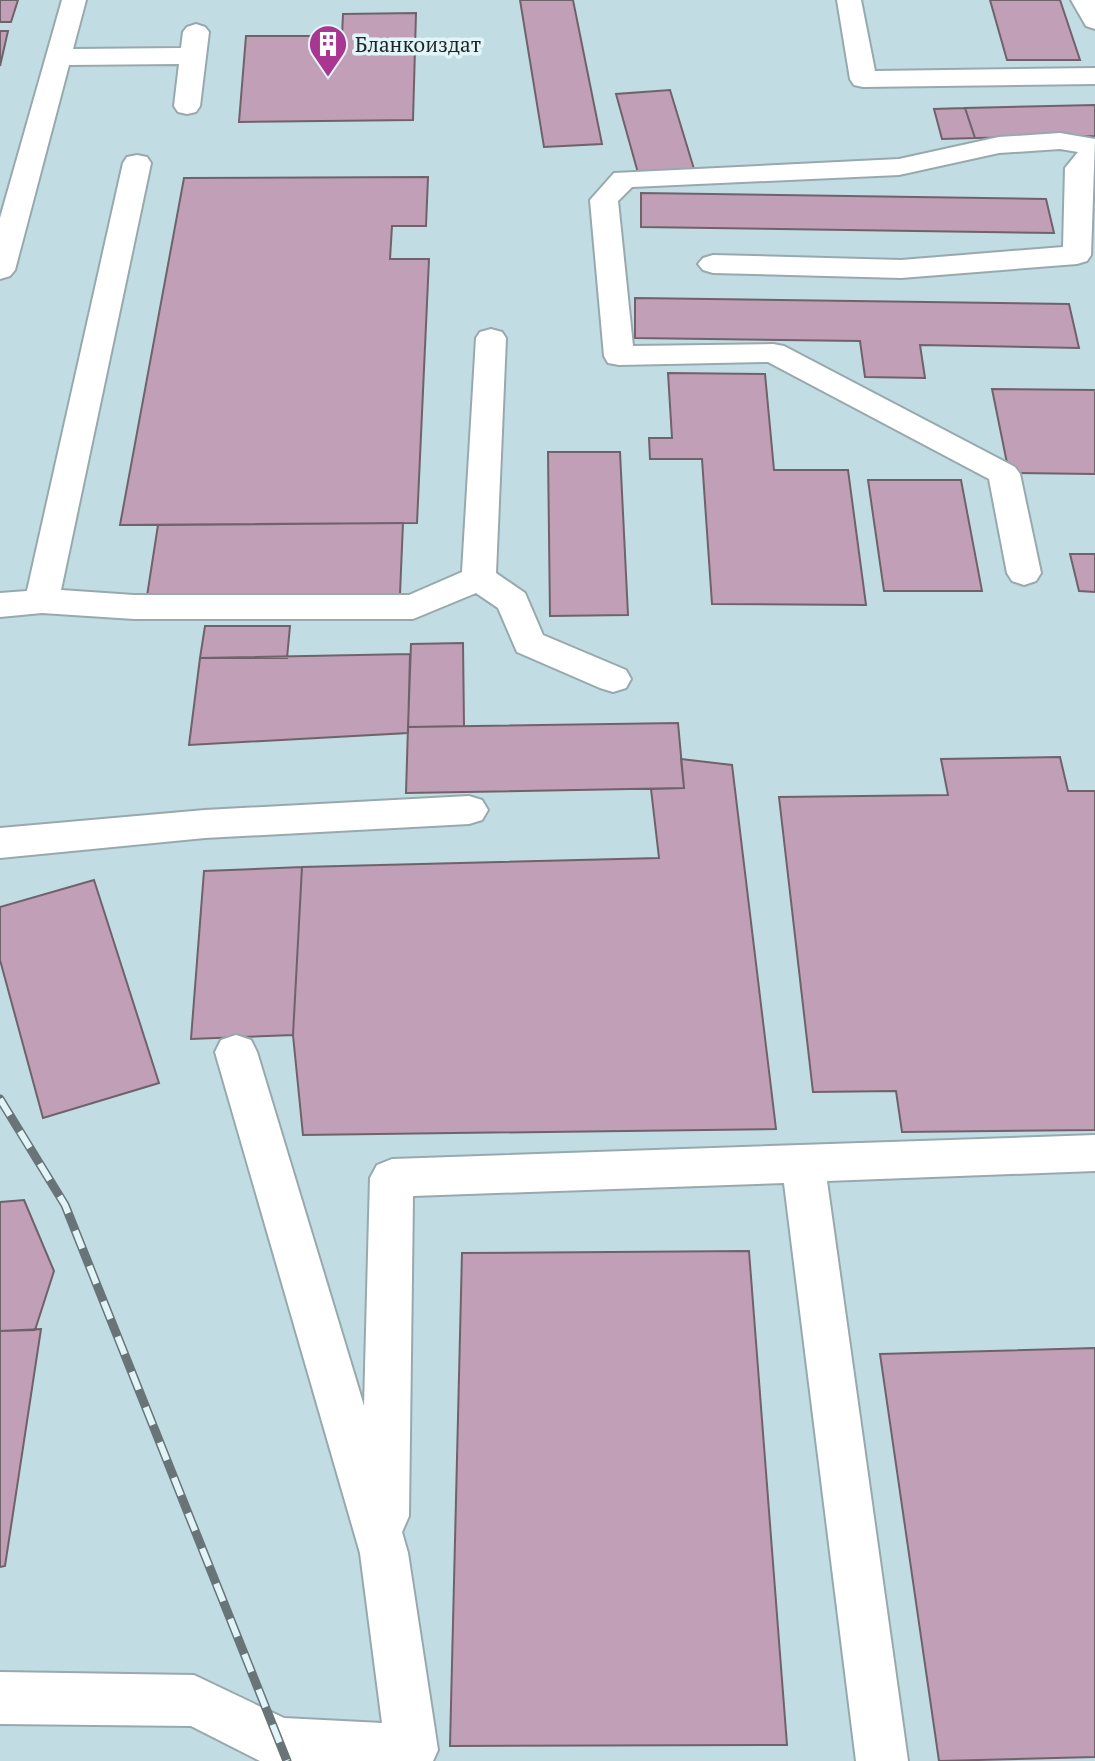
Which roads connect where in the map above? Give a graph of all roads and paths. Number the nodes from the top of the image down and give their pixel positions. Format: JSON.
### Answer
{"nodes":[{"id":1,"x":74,"y":0,"type":"edge"},
{"id":2,"x":849,"y":0,"type":"edge"},
{"id":3,"x":1083,"y":0,"type":"edge"},
{"id":4,"x":1095,"y":21,"type":"edge"},
{"id":5,"x":58,"y":57,"type":"junction"},
{"id":6,"x":1095,"y":76,"type":"edge"},
{"id":7,"x":187,"y":106,"type":"dead end"},
{"id":8,"x":1095,"y":148,"type":"edge"},
{"id":9,"x":137,"y":163,"type":"dead end"},
{"id":10,"x":713,"y":264,"type":"dead end"},
{"id":11,"x":0,"y":268,"type":"edge"},
{"id":12,"x":491,"y":338,"type":"dead end"},
{"id":13,"x":1024,"y":573,"type":"dead end"},
{"id":14,"x":480,"y":578,"type":"junction"},
{"id":15,"x":42,"y":601,"type":"junction"},
{"id":16,"x":0,"y":605,"type":"edge"},
{"id":17,"x":613,"y":679,"type":"dead end"},
{"id":18,"x":469,"y":810,"type":"dead end"},
{"id":19,"x":0,"y":843,"type":"edge"},
{"id":20,"x":236,"y":1052,"type":"dead end"},
{"id":21,"x":1095,"y":1153,"type":"edge"},
{"id":22,"x":803,"y":1163,"type":"junction"},
{"id":23,"x":384,"y":1553,"type":"junction"},
{"id":24,"x":0,"y":1698,"type":"edge"},
{"id":25,"x":413,"y":1756,"type":"edge"},
{"id":26,"x":882,"y":1761,"type":"edge"}],
"edges":[{"from":1,"to":5,"type":"street"},
{"from":2,"to":6,"type":"street"},
{"from":3,"to":4,"type":"street"},
{"from":5,"to":7,"type":"street"},
{"from":5,"to":11,"type":"street"},
{"from":8,"to":10,"type":"street"},
{"from":8,"to":13,"type":"street"},
{"from":9,"to":15,"type":"street"},
{"from":12,"to":14,"type":"street"},
{"from":14,"to":15,"type":"street"},
{"from":14,"to":17,"type":"street"},
{"from":15,"to":16,"type":"street"},
{"from":18,"to":19,"type":"street"},
{"from":20,"to":23,"type":"street"},
{"from":21,"to":22,"type":"street"},
{"from":22,"to":23,"type":"street"},
{"from":22,"to":26,"type":"street"},
{"from":23,"to":25,"type":"street"},
{"from":24,"to":25,"type":"street"}]}
